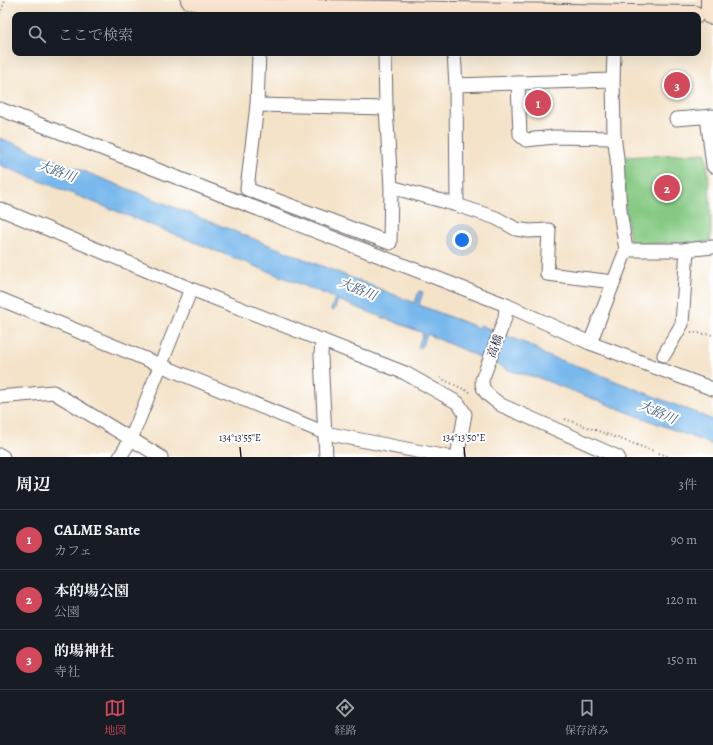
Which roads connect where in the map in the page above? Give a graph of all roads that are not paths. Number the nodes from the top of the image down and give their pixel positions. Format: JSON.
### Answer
{"nodes":[{"id":1,"x":190,"y":0,"type":"edge"},
{"id":2,"x":384,"y":9,"type":"edge"},
{"id":3,"x":262,"y":12,"type":"edge"},
{"id":4,"x":435,"y":12,"type":"edge"},
{"id":5,"x":259,"y":56,"type":"edge"},
{"id":6,"x":385,"y":56,"type":"edge"},
{"id":7,"x":454,"y":56,"type":"edge"},
{"id":8,"x":614,"y":56,"type":"edge"},
{"id":9,"x":613,"y":80,"type":"junction"},
{"id":10,"x":518,"y":83,"type":"junction"},
{"id":11,"x":456,"y":85,"type":"junction"},
{"id":12,"x":257,"y":106,"type":"junction"},
{"id":13,"x":386,"y":108,"type":"junction"},
{"id":14,"x":0,"y":109,"type":"edge"},
{"id":15,"x":710,"y":117,"type":"edge"},
{"id":16,"x":676,"y":119,"type":"dead end"},
{"id":17,"x":614,"y":138,"type":"junction"},
{"id":18,"x":713,"y":166,"type":"edge"},
{"id":19,"x":391,"y":187,"type":"junction"},
{"id":20,"x":457,"y":205,"type":"junction"},
{"id":21,"x":0,"y":208,"type":"edge"},
{"id":22,"x":713,"y":247,"type":"edge"},
{"id":23,"x":626,"y":250,"type":"junction"},
{"id":24,"x":687,"y":250,"type":"junction"},
{"id":25,"x":614,"y":282,"type":"junction"},
{"id":26,"x":191,"y":289,"type":"junction"},
{"id":27,"x":1,"y":303,"type":"edge"},
{"id":28,"x":506,"y":312,"type":"junction"},
{"id":29,"x":322,"y":340,"type":"junction"},
{"id":30,"x":590,"y":343,"type":"junction"},
{"id":31,"x":664,"y":355,"type":"dead end"},
{"id":32,"x":161,"y":365,"type":"junction"},
{"id":33,"x":713,"y":389,"type":"edge"},
{"id":34,"x":0,"y":397,"type":"edge"},
{"id":35,"x":325,"y":433,"type":"junction"},
{"id":36,"x":131,"y":439,"type":"junction"},
{"id":37,"x":385,"y":451,"type":"edge"},
{"id":38,"x":0,"y":455,"type":"edge"},
{"id":39,"x":3,"y":457,"type":"edge"},
{"id":40,"x":120,"y":457,"type":"edge"},
{"id":41,"x":161,"y":457,"type":"edge"},
{"id":42,"x":326,"y":457,"type":"edge"},
{"id":43,"x":447,"y":457,"type":"edge"},
{"id":44,"x":457,"y":457,"type":"edge"},
{"id":45,"x":618,"y":457,"type":"edge"}],
"edges":[{"from":1,"to":3,"type":"street"},
{"from":2,"to":3,"type":"street"},
{"from":2,"to":4,"type":"street"},
{"from":5,"to":12,"type":"street"},
{"from":6,"to":13,"type":"street"},
{"from":7,"to":11,"type":"street"},
{"from":8,"to":9,"type":"street"},
{"from":9,"to":10,"type":"street"},
{"from":9,"to":17,"type":"street"},
{"from":10,"to":11,"type":"street"},
{"from":10,"to":17,"type":"street"},
{"from":11,"to":20,"type":"street"},
{"from":12,"to":13,"type":"street"},
{"from":12,"to":19,"type":"street"},
{"from":13,"to":19,"type":"street"},
{"from":14,"to":28,"type":"street"},
{"from":15,"to":16,"type":"street"},
{"from":15,"to":18,"type":"street"},
{"from":17,"to":23,"type":"street"},
{"from":19,"to":20,"type":"street"},
{"from":20,"to":25,"type":"street"},
{"from":21,"to":26,"type":"street"},
{"from":22,"to":24,"type":"street"},
{"from":23,"to":24,"type":"street"},
{"from":23,"to":25,"type":"street"},
{"from":24,"to":31,"type":"street"},
{"from":25,"to":30,"type":"street"},
{"from":26,"to":29,"type":"street"},
{"from":26,"to":32,"type":"street"},
{"from":27,"to":32,"type":"street"},
{"from":28,"to":30,"type":"street"},
{"from":28,"to":45,"type":"street","name":"高橋"},
{"from":29,"to":35,"type":"street"},
{"from":29,"to":44,"type":"street"},
{"from":30,"to":33,"type":"street"},
{"from":32,"to":35,"type":"street"},
{"from":32,"to":36,"type":"street"},
{"from":34,"to":36,"type":"street"},
{"from":35,"to":37,"type":"street"},
{"from":35,"to":42,"type":"street"},
{"from":36,"to":40,"type":"street"},
{"from":36,"to":41,"type":"street"},
{"from":37,"to":43,"type":"street"},
{"from":38,"to":39,"type":"street"}]}
